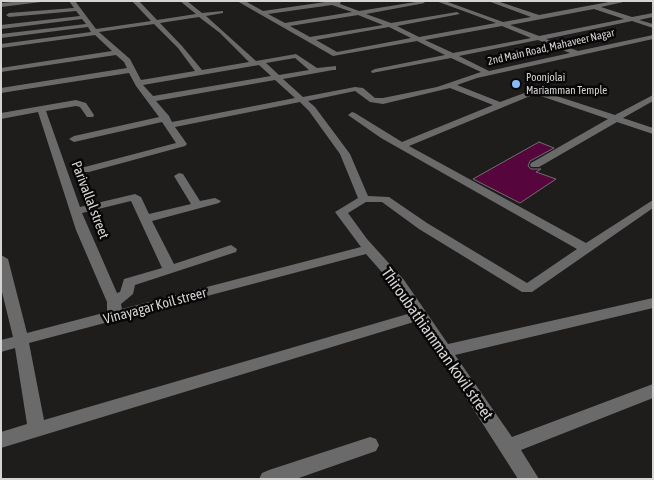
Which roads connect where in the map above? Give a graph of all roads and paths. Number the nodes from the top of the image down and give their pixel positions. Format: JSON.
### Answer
{"nodes":[{"id":1,"x":46,"y":1,"type":"edge"},
{"id":2,"x":72,"y":1,"type":"edge"},
{"id":3,"x":135,"y":1,"type":"edge"},
{"id":4,"x":183,"y":1,"type":"edge"},
{"id":5,"x":240,"y":1,"type":"edge"},
{"id":6,"x":344,"y":1,"type":"edge"},
{"id":7,"x":439,"y":1,"type":"edge"},
{"id":8,"x":491,"y":1,"type":"edge"},
{"id":9,"x":626,"y":1,"type":"edge"},
{"id":10,"x":332,"y":3,"type":"junction"},
{"id":11,"x":422,"y":4,"type":"dead end"},
{"id":12,"x":1,"y":5,"type":"edge"},
{"id":13,"x":595,"y":7,"type":"junction"},
{"id":14,"x":78,"y":9,"type":"junction"},
{"id":15,"x":221,"y":12,"type":"dead end"},
{"id":16,"x":263,"y":13,"type":"junction"},
{"id":17,"x":359,"y":13,"type":"junction"},
{"id":18,"x":457,"y":14,"type":"dead end"},
{"id":19,"x":9,"y":15,"type":"dead end"},
{"id":20,"x":201,"y":15,"type":"junction"},
{"id":21,"x":653,"y":15,"type":"edge"},
{"id":22,"x":83,"y":17,"type":"junction"},
{"id":23,"x":540,"y":17,"type":"junction"},
{"id":24,"x":631,"y":19,"type":"junction"},
{"id":25,"x":156,"y":22,"type":"junction"},
{"id":26,"x":503,"y":24,"type":"junction"},
{"id":27,"x":284,"y":25,"type":"junction"},
{"id":28,"x":389,"y":25,"type":"junction"},
{"id":29,"x":653,"y":26,"type":"edge"},
{"id":30,"x":1,"y":27,"type":"edge"},
{"id":31,"x":93,"y":30,"type":"junction"},
{"id":32,"x":1,"y":36,"type":"edge"},
{"id":33,"x":653,"y":36,"type":"edge"},
{"id":34,"x":538,"y":38,"type":"junction"},
{"id":35,"x":310,"y":39,"type":"junction"},
{"id":36,"x":418,"y":39,"type":"junction"},
{"id":37,"x":1,"y":46,"type":"edge"},
{"id":38,"x":116,"y":52,"type":"junction"},
{"id":39,"x":576,"y":54,"type":"junction"},
{"id":40,"x":452,"y":55,"type":"junction"},
{"id":41,"x":257,"y":63,"type":"junction"},
{"id":42,"x":333,"y":68,"type":"dead end"},
{"id":43,"x":1,"y":70,"type":"edge"},
{"id":44,"x":132,"y":70,"type":"junction"},
{"id":45,"x":316,"y":71,"type":"junction"},
{"id":46,"x":375,"y":71,"type":"dead end"},
{"id":47,"x":200,"y":72,"type":"junction"},
{"id":48,"x":488,"y":73,"type":"junction"},
{"id":49,"x":277,"y":78,"type":"junction"},
{"id":50,"x":139,"y":83,"type":"junction"},
{"id":51,"x":452,"y":83,"type":"junction"},
{"id":52,"x":1,"y":91,"type":"edge"},
{"id":53,"x":653,"y":97,"type":"edge"},
{"id":54,"x":151,"y":99,"type":"junction"},
{"id":55,"x":302,"y":100,"type":"junction"},
{"id":56,"x":500,"y":105,"type":"junction"},
{"id":57,"x":41,"y":108,"type":"junction"},
{"id":58,"x":90,"y":115,"type":"dead end"},
{"id":59,"x":352,"y":115,"type":"dead end"},
{"id":60,"x":1,"y":116,"type":"edge"},
{"id":61,"x":617,"y":119,"type":"junction"},
{"id":62,"x":168,"y":122,"type":"junction"},
{"id":63,"x":653,"y":130,"type":"edge"},
{"id":64,"x":74,"y":139,"type":"dead end"},
{"id":65,"x":403,"y":145,"type":"junction"},
{"id":66,"x":536,"y":165,"type":"dead end"},
{"id":67,"x":85,"y":170,"type":"dead end"},
{"id":68,"x":179,"y":176,"type":"dead end"},
{"id":69,"x":364,"y":198,"type":"junction"},
{"id":70,"x":215,"y":201,"type":"dead end"},
{"id":71,"x":653,"y":203,"type":"edge"},
{"id":72,"x":197,"y":205,"type":"junction"},
{"id":73,"x":76,"y":211,"type":"junction"},
{"id":74,"x":145,"y":219,"type":"junction"},
{"id":75,"x":231,"y":249,"type":"dead end"},
{"id":76,"x":370,"y":249,"type":"junction"},
{"id":77,"x":586,"y":249,"type":"junction"},
{"id":78,"x":1,"y":259,"type":"edge"},
{"id":79,"x":170,"y":270,"type":"junction"},
{"id":80,"x":653,"y":303,"type":"edge"},
{"id":81,"x":115,"y":309,"type":"junction"},
{"id":82,"x":421,"y":315,"type":"junction"},
{"id":83,"x":21,"y":340,"type":"junction"},
{"id":84,"x":1,"y":346,"type":"edge"},
{"id":85,"x":445,"y":351,"type":"junction"},
{"id":86,"x":653,"y":391,"type":"edge"},
{"id":87,"x":37,"y":430,"type":"junction"},
{"id":88,"x":1,"y":440,"type":"edge"},
{"id":89,"x":370,"y":445,"type":"dead end"},
{"id":90,"x":508,"y":447,"type":"junction"},
{"id":91,"x":269,"y":479,"type":"edge"},
{"id":92,"x":529,"y":479,"type":"edge"}],
"edges":[{"from":1,"to":12,"type":"street"},
{"from":2,"to":14,"type":"street"},
{"from":3,"to":25,"type":"street"},
{"from":4,"to":20,"type":"street"},
{"from":5,"to":16,"type":"street"},
{"from":6,"to":10,"type":"street"},
{"from":7,"to":26,"type":"street"},
{"from":8,"to":23,"type":"street"},
{"from":9,"to":13,"type":"street"},
{"from":10,"to":16,"type":"street"},
{"from":10,"to":17,"type":"street"},
{"from":11,"to":17,"type":"street"},
{"from":13,"to":23,"type":"street"},
{"from":13,"to":24,"type":"street"},
{"from":14,"to":19,"type":"street"},
{"from":14,"to":22,"type":"street"},
{"from":15,"to":20,"type":"street"},
{"from":16,"to":27,"type":"street"},
{"from":17,"to":27,"type":"street"},
{"from":17,"to":28,"type":"street"},
{"from":18,"to":28,"type":"street"},
{"from":20,"to":25,"type":"street"},
{"from":20,"to":41,"type":"street"},
{"from":21,"to":24,"type":"street"},
{"from":22,"to":30,"type":"street"},
{"from":22,"to":31,"type":"street"},
{"from":23,"to":26,"type":"street"},
{"from":24,"to":29,"type":"street"},
{"from":24,"to":34,"type":"street"},
{"from":25,"to":31,"type":"street"},
{"from":25,"to":47,"type":"street"},
{"from":26,"to":34,"type":"street"},
{"from":26,"to":36,"type":"street"},
{"from":27,"to":35,"type":"street"},
{"from":28,"to":35,"type":"street"},
{"from":28,"to":36,"type":"street"},
{"from":31,"to":32,"type":"street"},
{"from":31,"to":37,"type":"street"},
{"from":31,"to":38,"type":"street"},
{"from":33,"to":39,"type":"street","name":"2nd Main Road, Mahaveer Nagar"},
{"from":34,"to":39,"type":"street"},
{"from":34,"to":40,"type":"street"},
{"from":35,"to":36,"type":"street"},
{"from":36,"to":40,"type":"street"},
{"from":38,"to":43,"type":"street"},
{"from":38,"to":44,"type":"street"},
{"from":39,"to":48,"type":"street","name":"2nd Main Road, Mahaveer Nagar"},
{"from":40,"to":46,"type":"street"},
{"from":40,"to":48,"type":"street"},
{"from":41,"to":45,"type":"street"},
{"from":41,"to":47,"type":"street"},
{"from":41,"to":49,"type":"street"},
{"from":42,"to":45,"type":"street"},
{"from":44,"to":50,"type":"street"},
{"from":44,"to":52,"type":"street"},
{"from":45,"to":49,"type":"street"},
{"from":47,"to":50,"type":"street"},
{"from":48,"to":51,"type":"street","name":"2nd Main Road, Mahaveer Nagar"},
{"from":49,"to":54,"type":"street"},
{"from":49,"to":55,"type":"street"},
{"from":50,"to":54,"type":"street"},
{"from":51,"to":55,"type":"street","name":"2nd Main Road, Mahaveer Nagar"},
{"from":51,"to":56,"type":"street"},
{"from":53,"to":61,"type":"street"},
{"from":54,"to":62,"type":"street"},
{"from":55,"to":62,"type":"street","name":"2nd Main Road, Mahaveer Nagar"},
{"from":55,"to":69,"type":"street"},
{"from":56,"to":61,"type":"street"},
{"from":56,"to":65,"type":"street"},
{"from":57,"to":58,"type":"street"},
{"from":57,"to":60,"type":"street"},
{"from":57,"to":73,"type":"street","name":"Parivallal street"},
{"from":59,"to":65,"type":"street"},
{"from":61,"to":63,"type":"street"},
{"from":61,"to":66,"type":"street"},
{"from":62,"to":64,"type":"street","name":"2nd Main Road, Mahaveer Nagar"},
{"from":62,"to":67,"type":"street"},
{"from":65,"to":77,"type":"street"},
{"from":68,"to":72,"type":"street"},
{"from":69,"to":76,"type":"street","name":"Thiroubathiamman kovil street"},
{"from":69,"to":77,"type":"street"},
{"from":70,"to":72,"type":"street"},
{"from":71,"to":77,"type":"street"},
{"from":72,"to":74,"type":"street"},
{"from":73,"to":74,"type":"street"},
{"from":73,"to":81,"type":"street","name":"Parivallal street"},
{"from":74,"to":79,"type":"street"},
{"from":75,"to":79,"type":"street"},
{"from":76,"to":81,"type":"street","name":"Vinayagar Koil streer"},
{"from":76,"to":82,"type":"street","name":"Thiroubathiamman kovil street"},
{"from":78,"to":83,"type":"street"},
{"from":79,"to":81,"type":"street"},
{"from":80,"to":85,"type":"street"},
{"from":81,"to":83,"type":"street","name":"Vinayagar Koil streer"},
{"from":82,"to":85,"type":"street","name":"Thiroubathiamman kovil street"},
{"from":82,"to":87,"type":"street"},
{"from":83,"to":84,"type":"street","name":"Vinayagar Koil streer"},
{"from":83,"to":87,"type":"street"},
{"from":85,"to":90,"type":"street","name":"Thiroubathiamman kovil street"},
{"from":86,"to":90,"type":"street"},
{"from":87,"to":88,"type":"street"},
{"from":89,"to":91,"type":"street"},
{"from":90,"to":92,"type":"street","name":"Thiroubathiamman kovil street"}]}
